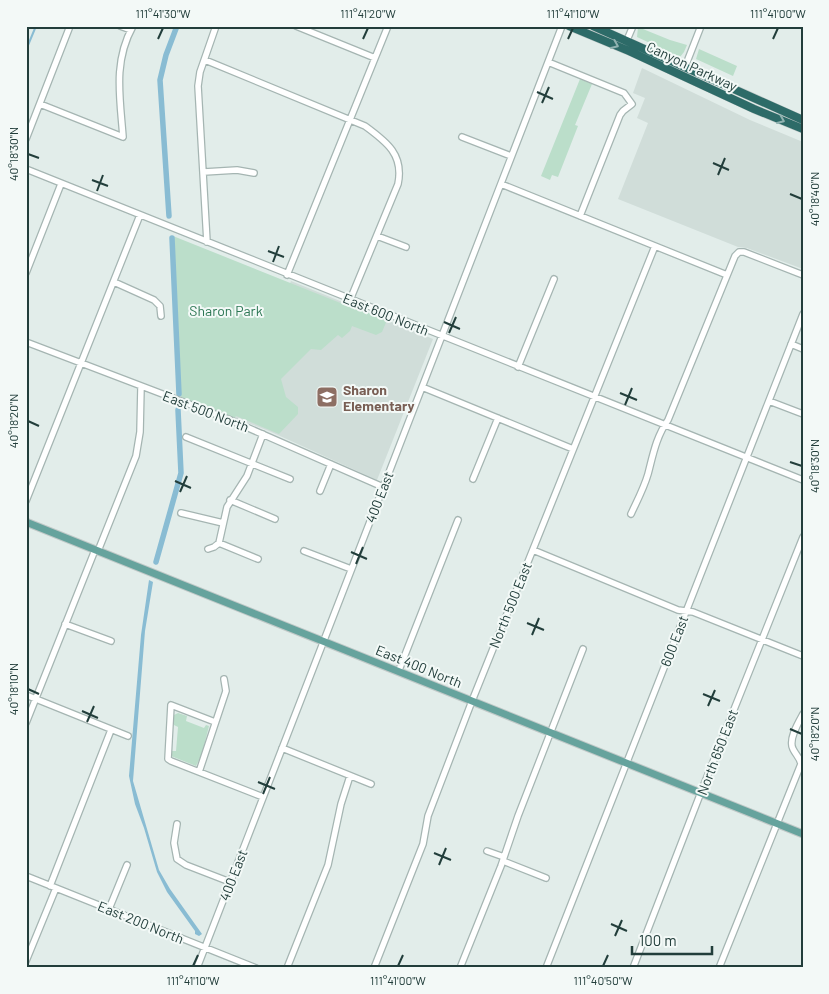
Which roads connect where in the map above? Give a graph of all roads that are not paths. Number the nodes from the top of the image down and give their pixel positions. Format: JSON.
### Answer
{"nodes":[{"id":1,"x":70,"y":26,"type":"edge"},
{"id":2,"x":120,"y":26,"type":"edge"},
{"id":3,"x":216,"y":26,"type":"edge"},
{"id":4,"x":296,"y":26,"type":"edge"},
{"id":5,"x":388,"y":26,"type":"edge"},
{"id":6,"x":562,"y":26,"type":"edge"},
{"id":7,"x":570,"y":26,"type":"edge"},
{"id":8,"x":593,"y":26,"type":"edge"},
{"id":9,"x":633,"y":26,"type":"edge"},
{"id":10,"x":701,"y":26,"type":"edge"},
{"id":11,"x":132,"y":28,"type":"edge"},
{"id":12,"x":627,"y":40,"type":"junction"},
{"id":13,"x":374,"y":58,"type":"junction"},
{"id":14,"x":205,"y":60,"type":"junction"},
{"id":15,"x":548,"y":62,"type":"junction"},
{"id":16,"x":685,"y":67,"type":"junction"},
{"id":17,"x":40,"y":104,"type":"junction"},
{"id":18,"x":350,"y":120,"type":"junction"},
{"id":19,"x":803,"y":120,"type":"edge"},
{"id":20,"x":803,"y":129,"type":"edge"},
{"id":21,"x":462,"y":137,"type":"dead end"},
{"id":22,"x":26,"y":139,"type":"edge"},
{"id":23,"x":511,"y":156,"type":"junction"},
{"id":24,"x":26,"y":170,"type":"edge"},
{"id":25,"x":204,"y":172,"type":"junction"},
{"id":26,"x":254,"y":173,"type":"dead end"},
{"id":27,"x":61,"y":184,"type":"junction"},
{"id":28,"x":501,"y":184,"type":"junction"},
{"id":29,"x":140,"y":215,"type":"junction"},
{"id":30,"x":580,"y":216,"type":"junction"},
{"id":31,"x":377,"y":236,"type":"junction"},
{"id":32,"x":207,"y":242,"type":"junction"},
{"id":33,"x":655,"y":246,"type":"junction"},
{"id":34,"x":406,"y":247,"type":"dead end"},
{"id":35,"x":26,"y":272,"type":"edge"},
{"id":36,"x":803,"y":274,"type":"edge"},
{"id":37,"x":288,"y":275,"type":"junction"},
{"id":38,"x":727,"y":275,"type":"junction"},
{"id":39,"x":554,"y":279,"type":"dead end"},
{"id":40,"x":114,"y":282,"type":"junction"},
{"id":41,"x":350,"y":300,"type":"junction"},
{"id":42,"x":803,"y":314,"type":"edge"},
{"id":43,"x":161,"y":316,"type":"dead end"},
{"id":44,"x":442,"y":336,"type":"junction"},
{"id":45,"x":26,"y":342,"type":"edge"},
{"id":46,"x":791,"y":344,"type":"junction"},
{"id":47,"x":803,"y":348,"type":"edge"},
{"id":48,"x":81,"y":363,"type":"junction"},
{"id":49,"x":518,"y":367,"type":"junction"},
{"id":50,"x":141,"y":386,"type":"junction"},
{"id":51,"x":422,"y":387,"type":"junction"},
{"id":52,"x":594,"y":397,"type":"junction"},
{"id":53,"x":769,"y":401,"type":"junction"},
{"id":54,"x":803,"y":414,"type":"edge"},
{"id":55,"x":498,"y":418,"type":"junction"},
{"id":56,"x":665,"y":425,"type":"junction"},
{"id":57,"x":263,"y":434,"type":"junction"},
{"id":58,"x":186,"y":437,"type":"dead end"},
{"id":59,"x":573,"y":448,"type":"junction"},
{"id":60,"x":746,"y":458,"type":"junction"},
{"id":61,"x":252,"y":464,"type":"junction"},
{"id":62,"x":331,"y":464,"type":"junction"},
{"id":63,"x":290,"y":479,"type":"dead end"},
{"id":64,"x":474,"y":480,"type":"dead end"},
{"id":65,"x":803,"y":480,"type":"edge"},
{"id":66,"x":383,"y":487,"type":"junction"},
{"id":67,"x":320,"y":491,"type":"dead end"},
{"id":68,"x":230,"y":500,"type":"junction"},
{"id":69,"x":26,"y":501,"type":"edge"},
{"id":70,"x":181,"y":513,"type":"dead end"},
{"id":71,"x":631,"y":514,"type":"dead end"},
{"id":72,"x":275,"y":519,"type":"dead end"},
{"id":73,"x":458,"y":520,"type":"dead end"},
{"id":74,"x":26,"y":522,"type":"edge"},
{"id":75,"x":223,"y":523,"type":"junction"},
{"id":76,"x":803,"y":537,"type":"edge"},
{"id":77,"x":219,"y":543,"type":"junction"},
{"id":78,"x":208,"y":549,"type":"dead end"},
{"id":79,"x":96,"y":550,"type":"junction"},
{"id":80,"x":534,"y":550,"type":"junction"},
{"id":81,"x":304,"y":551,"type":"dead end"},
{"id":82,"x":258,"y":559,"type":"dead end"},
{"id":83,"x":351,"y":569,"type":"junction"},
{"id":84,"x":686,"y":611,"type":"junction"},
{"id":85,"x":65,"y":624,"type":"junction"},
{"id":86,"x":761,"y":640,"type":"junction"},
{"id":87,"x":111,"y":641,"type":"dead end"},
{"id":88,"x":323,"y":641,"type":"junction"},
{"id":89,"x":583,"y":649,"type":"dead end"},
{"id":90,"x":803,"y":656,"type":"edge"},
{"id":91,"x":398,"y":670,"type":"junction"},
{"id":92,"x":224,"y":679,"type":"dead end"},
{"id":93,"x":26,"y":695,"type":"edge"},
{"id":94,"x":36,"y":699,"type":"junction"},
{"id":95,"x":472,"y":701,"type":"junction"},
{"id":96,"x":803,"y":714,"type":"edge"},
{"id":97,"x":215,"y":722,"type":"junction"},
{"id":98,"x":26,"y":723,"type":"edge"},
{"id":99,"x":111,"y":730,"type":"junction"},
{"id":100,"x":550,"y":732,"type":"junction"},
{"id":101,"x":128,"y":736,"type":"dead end"},
{"id":102,"x":282,"y":748,"type":"junction"},
{"id":103,"x":800,"y":754,"type":"edge"},
{"id":104,"x":626,"y":763,"type":"junction"},
{"id":105,"x":198,"y":772,"type":"junction"},
{"id":106,"x":350,"y":776,"type":"junction"},
{"id":107,"x":371,"y":784,"type":"dead end"},
{"id":108,"x":701,"y":793,"type":"junction"},
{"id":109,"x":263,"y":797,"type":"junction"},
{"id":110,"x":776,"y":823,"type":"junction"},
{"id":111,"x":177,"y":824,"type":"dead end"},
{"id":112,"x":803,"y":834,"type":"edge"},
{"id":113,"x":487,"y":851,"type":"dead end"},
{"id":114,"x":504,"y":859,"type":"junction"},
{"id":115,"x":127,"y":865,"type":"dead end"},
{"id":116,"x":26,"y":876,"type":"edge"},
{"id":117,"x":546,"y":878,"type":"dead end"},
{"id":118,"x":230,"y":882,"type":"junction"},
{"id":119,"x":53,"y":887,"type":"junction"},
{"id":120,"x":109,"y":909,"type":"junction"},
{"id":121,"x":205,"y":947,"type":"junction"},
{"id":122,"x":26,"y":961,"type":"edge"},
{"id":123,"x":197,"y":968,"type":"edge"},
{"id":124,"x":256,"y":968,"type":"edge"},
{"id":125,"x":287,"y":968,"type":"edge"},
{"id":126,"x":374,"y":968,"type":"edge"},
{"id":127,"x":460,"y":968,"type":"edge"},
{"id":128,"x":546,"y":968,"type":"edge"},
{"id":129,"x":633,"y":968,"type":"edge"},
{"id":130,"x":719,"y":968,"type":"edge"}],
"edges":[{"from":1,"to":17,"type":"street"},
{"from":2,"to":11,"type":"street"},
{"from":3,"to":14,"type":"street"},
{"from":4,"to":13,"type":"street"},
{"from":5,"to":13,"type":"street"},
{"from":6,"to":15,"type":"street","name":"400 East"},
{"from":7,"to":20,"type":"highway","name":"Canyon Parkway","one_way":true},
{"from":8,"to":12,"type":"highway","name":"Canyon Parkway"},
{"from":9,"to":12,"type":"street"},
{"from":10,"to":16,"type":"street"},
{"from":11,"to":17,"type":"street"},
{"from":12,"to":16,"type":"highway","name":"Canyon Parkway"},
{"from":13,"to":18,"type":"street"},
{"from":14,"to":18,"type":"street"},
{"from":14,"to":25,"type":"street"},
{"from":15,"to":23,"type":"street","name":"400 East"},
{"from":15,"to":30,"type":"street"},
{"from":16,"to":19,"type":"highway","name":"Canyon Parkway"},
{"from":17,"to":22,"type":"street"},
{"from":18,"to":31,"type":"street"},
{"from":18,"to":37,"type":"street"},
{"from":21,"to":23,"type":"street"},
{"from":23,"to":28,"type":"street","name":"400 East"},
{"from":24,"to":27,"type":"street","name":"East 600 North"},
{"from":25,"to":26,"type":"street"},
{"from":25,"to":32,"type":"street"},
{"from":27,"to":29,"type":"street","name":"East 600 North"},
{"from":27,"to":35,"type":"street"},
{"from":28,"to":30,"type":"street"},
{"from":28,"to":44,"type":"street","name":"400 East"},
{"from":29,"to":32,"type":"street","name":"East 600 North"},
{"from":29,"to":40,"type":"street"},
{"from":30,"to":33,"type":"street"},
{"from":31,"to":34,"type":"street"},
{"from":31,"to":41,"type":"street"},
{"from":32,"to":37,"type":"street","name":"East 600 North"},
{"from":33,"to":38,"type":"street"},
{"from":33,"to":52,"type":"street","name":"North 500 East"},
{"from":36,"to":38,"type":"street"},
{"from":37,"to":41,"type":"street","name":"East 600 North"},
{"from":38,"to":56,"type":"street"},
{"from":39,"to":49,"type":"street"},
{"from":40,"to":43,"type":"street"},
{"from":40,"to":48,"type":"street"},
{"from":41,"to":44,"type":"street","name":"East 600 North"},
{"from":42,"to":46,"type":"street","name":"600 East"},
{"from":44,"to":49,"type":"street","name":"East 600 North"},
{"from":44,"to":51,"type":"street","name":"400 East"},
{"from":45,"to":48,"type":"street","name":"East 500 North"},
{"from":46,"to":47,"type":"street"},
{"from":46,"to":53,"type":"street","name":"600 East"},
{"from":48,"to":50,"type":"street","name":"East 500 North"},
{"from":48,"to":69,"type":"street"},
{"from":49,"to":52,"type":"street","name":"East 600 North"},
{"from":50,"to":57,"type":"street","name":"East 500 North"},
{"from":50,"to":79,"type":"street"},
{"from":51,"to":55,"type":"street"},
{"from":51,"to":66,"type":"street","name":"400 East"},
{"from":52,"to":56,"type":"street","name":"East 600 North"},
{"from":52,"to":59,"type":"street","name":"North 500 East"},
{"from":53,"to":54,"type":"street"},
{"from":53,"to":60,"type":"street","name":"600 East"},
{"from":55,"to":59,"type":"street"},
{"from":55,"to":64,"type":"street"},
{"from":56,"to":60,"type":"street","name":"East 600 North"},
{"from":56,"to":71,"type":"street"},
{"from":57,"to":61,"type":"street"},
{"from":57,"to":62,"type":"street","name":"East 500 North"},
{"from":58,"to":61,"type":"street"},
{"from":59,"to":80,"type":"street","name":"North 500 East"},
{"from":60,"to":65,"type":"street","name":"East 600 North"},
{"from":60,"to":84,"type":"street","name":"600 East"},
{"from":61,"to":63,"type":"street"},
{"from":61,"to":68,"type":"street"},
{"from":62,"to":66,"type":"street","name":"East 500 North"},
{"from":62,"to":67,"type":"street"},
{"from":66,"to":83,"type":"street","name":"400 East"},
{"from":68,"to":72,"type":"street"},
{"from":68,"to":75,"type":"street"},
{"from":70,"to":75,"type":"street"},
{"from":73,"to":91,"type":"street"},
{"from":74,"to":79,"type":"main road","name":"East 400 North"},
{"from":75,"to":77,"type":"street"},
{"from":76,"to":86,"type":"street","name":"North 650 East"},
{"from":77,"to":78,"type":"street"},
{"from":77,"to":82,"type":"street"},
{"from":79,"to":85,"type":"street"},
{"from":79,"to":88,"type":"main road","name":"East 400 North"},
{"from":80,"to":84,"type":"street"},
{"from":80,"to":95,"type":"street","name":"North 500 East"},
{"from":81,"to":83,"type":"street"},
{"from":83,"to":88,"type":"street","name":"400 East"},
{"from":84,"to":86,"type":"street"},
{"from":84,"to":104,"type":"street","name":"600 East"},
{"from":85,"to":87,"type":"street"},
{"from":85,"to":94,"type":"street"},
{"from":86,"to":90,"type":"street"},
{"from":86,"to":108,"type":"street","name":"North 650 East"},
{"from":88,"to":91,"type":"main road","name":"East 400 North"},
{"from":88,"to":102,"type":"street","name":"400 East"},
{"from":89,"to":100,"type":"street"},
{"from":91,"to":95,"type":"main road","name":"East 400 North"},
{"from":92,"to":97,"type":"street"},
{"from":93,"to":94,"type":"street"},
{"from":94,"to":98,"type":"street"},
{"from":94,"to":99,"type":"street"},
{"from":95,"to":100,"type":"main road","name":"East 400 North"},
{"from":95,"to":126,"type":"street","name":"North 500 East"},
{"from":96,"to":103,"type":"street"},
{"from":97,"to":105,"type":"street"},
{"from":97,"to":105,"type":"street"},
{"from":99,"to":101,"type":"street"},
{"from":99,"to":119,"type":"street"},
{"from":100,"to":104,"type":"main road","name":"East 400 North"},
{"from":100,"to":114,"type":"street"},
{"from":102,"to":106,"type":"street"},
{"from":102,"to":109,"type":"street","name":"400 East"},
{"from":103,"to":110,"type":"street"},
{"from":104,"to":108,"type":"main road","name":"East 400 North"},
{"from":104,"to":128,"type":"street","name":"600 East"},
{"from":105,"to":109,"type":"street"},
{"from":106,"to":107,"type":"street"},
{"from":106,"to":125,"type":"street"},
{"from":108,"to":110,"type":"main road","name":"East 400 North"},
{"from":108,"to":129,"type":"street","name":"North 650 East"},
{"from":109,"to":118,"type":"street","name":"400 East"},
{"from":110,"to":112,"type":"main road","name":"East 400 North"},
{"from":110,"to":130,"type":"street"},
{"from":111,"to":118,"type":"street"},
{"from":113,"to":114,"type":"street"},
{"from":114,"to":117,"type":"street"},
{"from":114,"to":127,"type":"street"},
{"from":115,"to":120,"type":"street"},
{"from":116,"to":119,"type":"street","name":"East 200 North"},
{"from":118,"to":121,"type":"street","name":"400 East"},
{"from":119,"to":120,"type":"street","name":"East 200 North"},
{"from":119,"to":122,"type":"street"},
{"from":120,"to":121,"type":"street","name":"East 200 North"},
{"from":121,"to":123,"type":"street","name":"400 East"},
{"from":121,"to":124,"type":"street","name":"East 200 North"}]}
